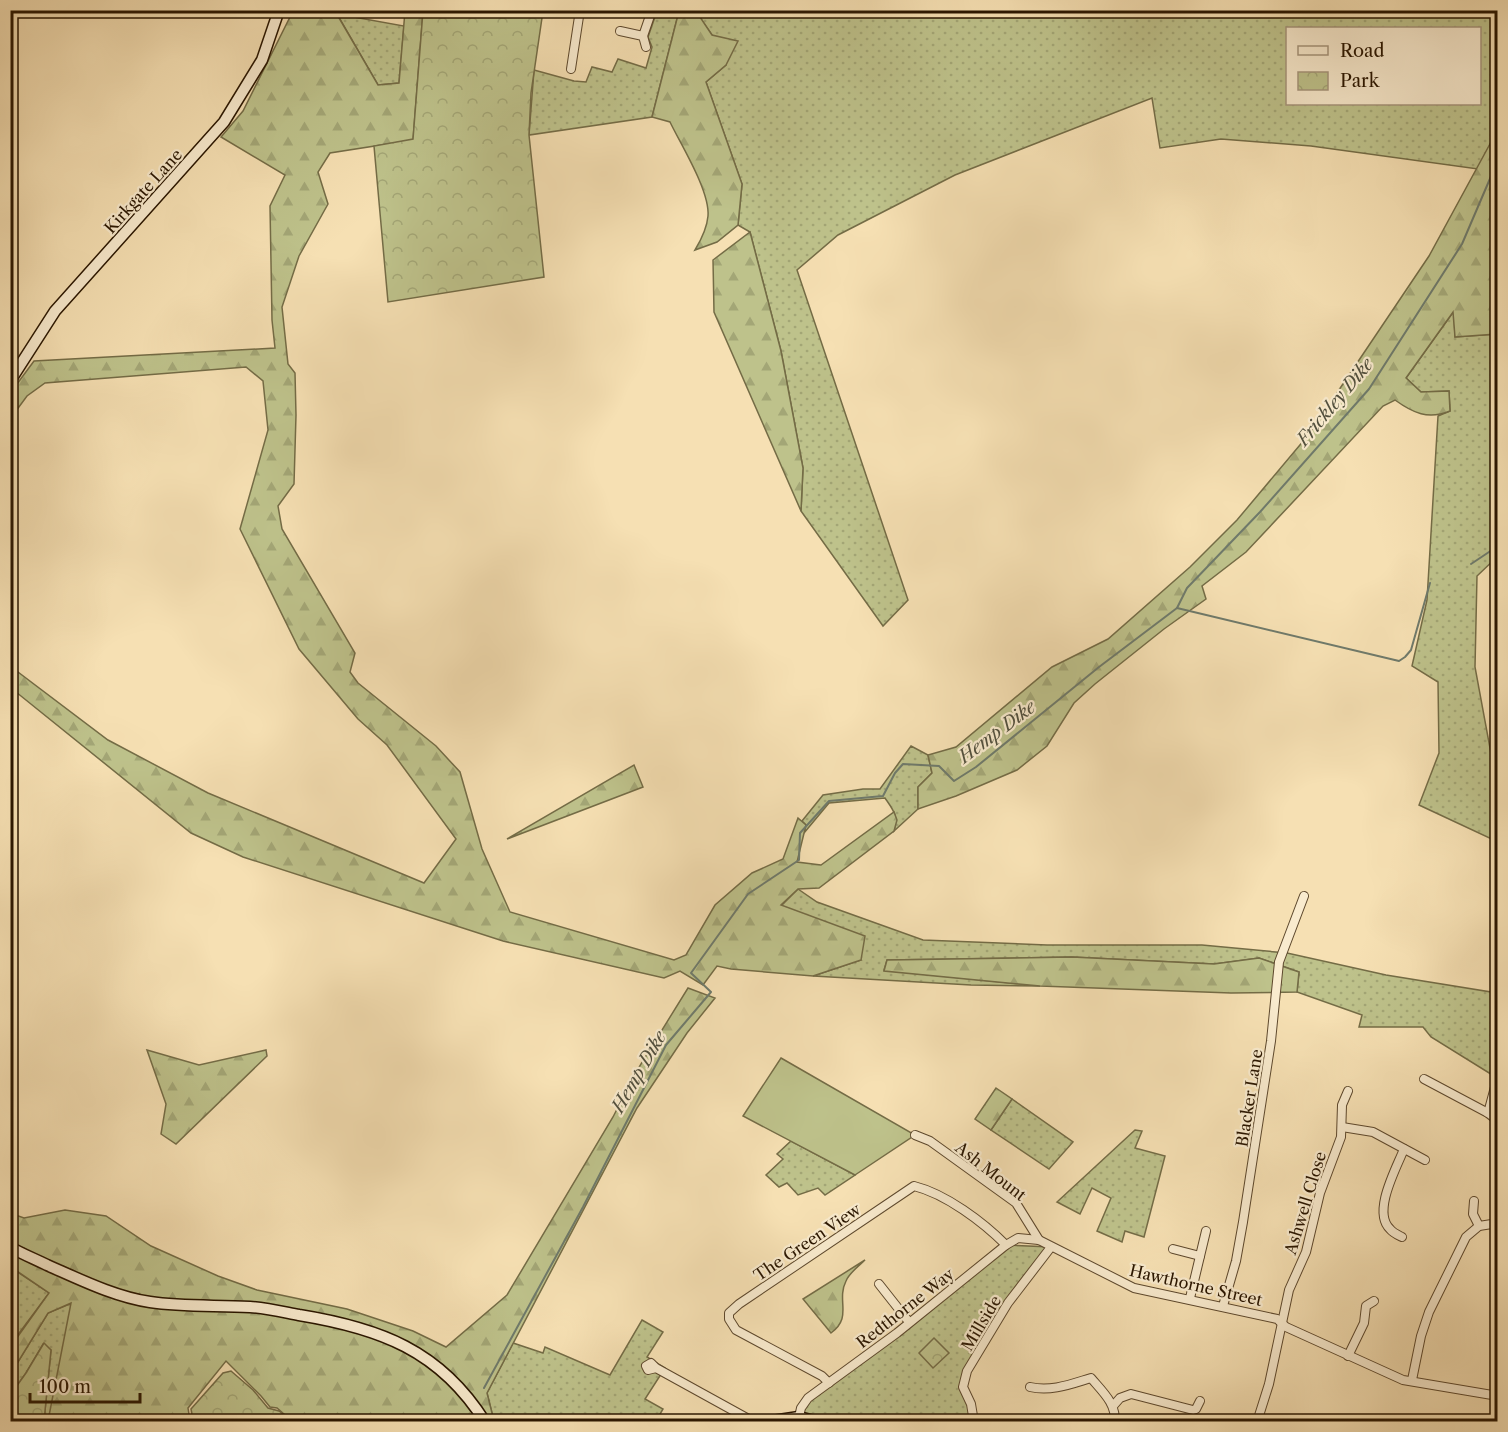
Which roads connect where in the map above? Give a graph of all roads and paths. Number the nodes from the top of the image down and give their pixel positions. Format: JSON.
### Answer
{"nodes":[{"id":1,"x":580,"y":10,"type":"edge"},
{"id":2,"x":652,"y":10,"type":"edge"},
{"id":3,"x":281,"y":11,"type":"edge"},
{"id":4,"x":620,"y":31,"type":"dead end"},
{"id":5,"x":643,"y":36,"type":"junction"},
{"id":6,"x":646,"y":47,"type":"dead end"},
{"id":7,"x":571,"y":69,"type":"dead end"},
{"id":8,"x":10,"y":381,"type":"edge"},
{"id":9,"x":1304,"y":896,"type":"dead end"},
{"id":10,"x":1497,"y":1076,"type":"edge"},
{"id":11,"x":1424,"y":1079,"type":"dead end"},
{"id":12,"x":1348,"y":1091,"type":"dead end"},
{"id":13,"x":1488,"y":1113,"type":"junction"},
{"id":14,"x":1497,"y":1121,"type":"edge"},
{"id":15,"x":1342,"y":1127,"type":"junction"},
{"id":16,"x":915,"y":1135,"type":"dead end"},
{"id":17,"x":1404,"y":1149,"type":"junction"},
{"id":18,"x":1425,"y":1160,"type":"dead end"},
{"id":19,"x":1474,"y":1201,"type":"dead end"},
{"id":20,"x":1497,"y":1223,"type":"edge"},
{"id":21,"x":1479,"y":1226,"type":"junction"},
{"id":22,"x":1206,"y":1231,"type":"dead end"},
{"id":23,"x":1402,"y":1237,"type":"dead end"},
{"id":24,"x":1040,"y":1240,"type":"junction"},
{"id":25,"x":1006,"y":1245,"type":"junction"},
{"id":26,"x":10,"y":1247,"type":"edge"},
{"id":27,"x":1051,"y":1247,"type":"junction"},
{"id":28,"x":1173,"y":1249,"type":"dead end"},
{"id":29,"x":1200,"y":1256,"type":"junction"},
{"id":30,"x":879,"y":1284,"type":"dead end"},
{"id":31,"x":1190,"y":1298,"type":"junction"},
{"id":32,"x":1374,"y":1301,"type":"dead end"},
{"id":33,"x":1223,"y":1306,"type":"junction"},
{"id":34,"x":909,"y":1322,"type":"junction"},
{"id":35,"x":1282,"y":1322,"type":"junction"},
{"id":36,"x":1348,"y":1356,"type":"junction"},
{"id":37,"x":656,"y":1368,"type":"dead end"},
{"id":38,"x":1412,"y":1380,"type":"junction"},
{"id":39,"x":829,"y":1383,"type":"junction"},
{"id":40,"x":1030,"y":1387,"type":"dead end"},
{"id":41,"x":1497,"y":1396,"type":"edge"},
{"id":42,"x":1200,"y":1401,"type":"dead end"},
{"id":43,"x":1113,"y":1406,"type":"junction"},
{"id":44,"x":799,"y":1417,"type":"junction"},
{"id":45,"x":485,"y":1422,"type":"edge"},
{"id":46,"x":754,"y":1422,"type":"edge"},
{"id":47,"x":766,"y":1422,"type":"edge"},
{"id":48,"x":818,"y":1422,"type":"edge"},
{"id":49,"x":974,"y":1422,"type":"edge"},
{"id":50,"x":1114,"y":1422,"type":"edge"},
{"id":51,"x":1257,"y":1422,"type":"edge"}],
"edges":[{"from":1,"to":7,"type":"street"},
{"from":2,"to":5,"type":"street"},
{"from":3,"to":8,"type":"street","name":"Kirkgate Lane"},
{"from":4,"to":5,"type":"street"},
{"from":5,"to":6,"type":"street"},
{"from":9,"to":33,"type":"street","name":"Blacker Lane"},
{"from":10,"to":13,"type":"street"},
{"from":11,"to":13,"type":"street"},
{"from":12,"to":15,"type":"street","name":"Ashwell Close"},
{"from":13,"to":14,"type":"street"},
{"from":15,"to":17,"type":"street"},
{"from":15,"to":35,"type":"street","name":"Ashwell Close"},
{"from":16,"to":24,"type":"street","name":"Ash Mount"},
{"from":17,"to":18,"type":"street"},
{"from":17,"to":23,"type":"street"},
{"from":19,"to":21,"type":"street"},
{"from":20,"to":21,"type":"street"},
{"from":21,"to":38,"type":"street"},
{"from":22,"to":29,"type":"street"},
{"from":24,"to":25,"type":"street","name":"Redthorne Way"},
{"from":24,"to":27,"type":"street","name":"Hawthorne Street"},
{"from":25,"to":34,"type":"street","name":"Redthorne Way"},
{"from":25,"to":39,"type":"street","name":"The Green View"},
{"from":26,"to":45,"type":"street"},
{"from":27,"to":31,"type":"street","name":"Hawthorne Street"},
{"from":27,"to":49,"type":"street","name":"Millside"},
{"from":28,"to":29,"type":"street"},
{"from":29,"to":31,"type":"street"},
{"from":30,"to":34,"type":"street"},
{"from":31,"to":33,"type":"street","name":"Hawthorne Street"},
{"from":32,"to":36,"type":"street"},
{"from":33,"to":35,"type":"street","name":"Hawthorne Street"},
{"from":34,"to":39,"type":"street","name":"Redthorne Way"},
{"from":35,"to":36,"type":"street","name":"Hawthorne Street"},
{"from":35,"to":51,"type":"street","name":"Ashwell Close"},
{"from":36,"to":38,"type":"street","name":"Hawthorne Street"},
{"from":37,"to":46,"type":"street"},
{"from":38,"to":41,"type":"street","name":"Hawthorne Street"},
{"from":39,"to":44,"type":"street","name":"Redthorne Way"},
{"from":40,"to":43,"type":"street"},
{"from":42,"to":43,"type":"street"},
{"from":43,"to":50,"type":"street"},
{"from":44,"to":47,"type":"street"},
{"from":44,"to":48,"type":"street"}]}
